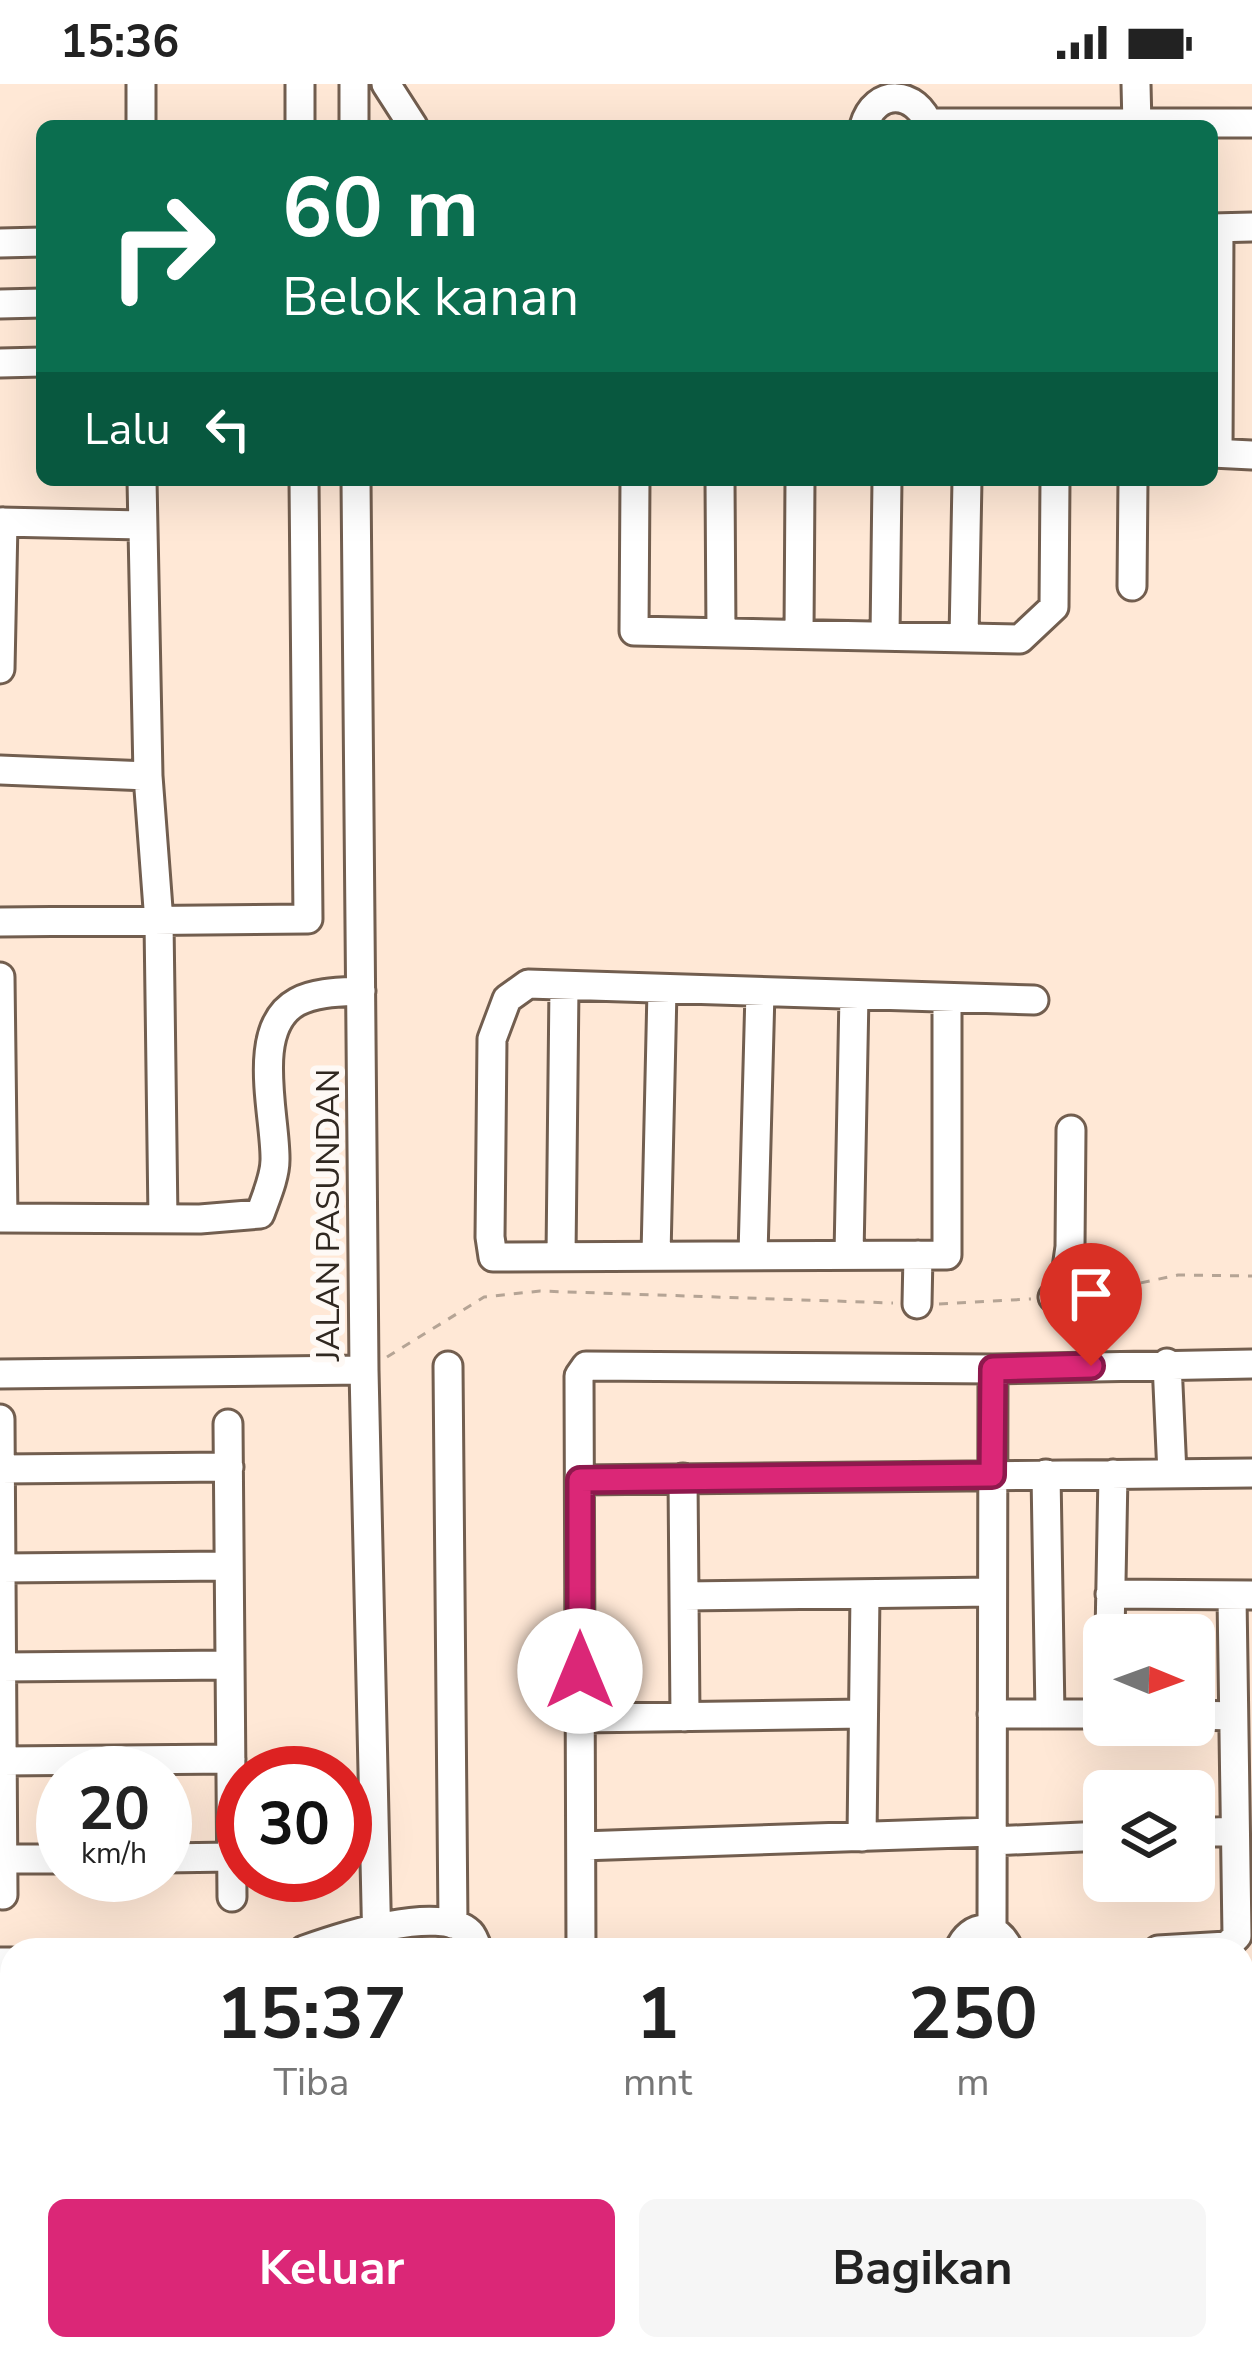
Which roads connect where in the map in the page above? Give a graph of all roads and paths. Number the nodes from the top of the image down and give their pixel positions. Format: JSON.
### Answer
{"nodes":[{"id":1,"x":141,"y":84,"type":"edge"},
{"id":2,"x":300,"y":84,"type":"edge"},
{"id":3,"x":354,"y":84,"type":"edge"},
{"id":4,"x":386,"y":84,"type":"edge"},
{"id":5,"x":1136,"y":84,"type":"edge"},
{"id":6,"x":896,"y":90,"type":"edge"},
{"id":7,"x":142,"y":120,"type":"edge"},
{"id":8,"x":300,"y":120,"type":"edge"},
{"id":9,"x":354,"y":120,"type":"edge"},
{"id":10,"x":409,"y":120,"type":"edge"},
{"id":11,"x":866,"y":120,"type":"edge"},
{"id":12,"x":927,"y":120,"type":"edge"},
{"id":13,"x":1137,"y":120,"type":"edge"},
{"id":14,"x":1252,"y":123,"type":"edge"},
{"id":15,"x":1218,"y":124,"type":"edge"},
{"id":16,"x":1218,"y":135,"type":"edge"},
{"id":17,"x":1252,"y":135,"type":"edge"},
{"id":18,"x":1252,"y":227,"type":"edge"},
{"id":19,"x":1218,"y":228,"type":"edge"},
{"id":20,"x":36,"y":242,"type":"edge"},
{"id":21,"x":0,"y":243,"type":"edge"},
{"id":22,"x":36,"y":303,"type":"edge"},
{"id":23,"x":0,"y":304,"type":"edge"},
{"id":24,"x":36,"y":362,"type":"edge"},
{"id":25,"x":0,"y":363,"type":"edge"},
{"id":26,"x":1218,"y":453,"type":"edge"},
{"id":27,"x":1252,"y":455,"type":"edge"},
{"id":28,"x":142,"y":486,"type":"edge"},
{"id":29,"x":304,"y":486,"type":"edge"},
{"id":30,"x":356,"y":486,"type":"edge"},
{"id":31,"x":634,"y":486,"type":"edge"},
{"id":32,"x":720,"y":486,"type":"edge"},
{"id":33,"x":800,"y":486,"type":"edge"},
{"id":34,"x":887,"y":486,"type":"edge"},
{"id":35,"x":968,"y":486,"type":"edge"},
{"id":36,"x":1055,"y":486,"type":"edge"},
{"id":37,"x":1133,"y":486,"type":"edge"},
{"id":38,"x":1,"y":522,"type":"edge"},
{"id":39,"x":142,"y":524,"type":"junction"},
{"id":40,"x":1132,"y":586,"type":"dead end"},
{"id":41,"x":721,"y":633,"type":"junction"},
{"id":42,"x":800,"y":634,"type":"junction"},
{"id":43,"x":885,"y":636,"type":"junction"},
{"id":44,"x":964,"y":638,"type":"junction"},
{"id":45,"x":0,"y":669,"type":"edge"},
{"id":46,"x":0,"y":770,"type":"edge"},
{"id":47,"x":148,"y":776,"type":"junction"},
{"id":48,"x":0,"y":922,"type":"edge"},
{"id":49,"x":160,"y":922,"type":"junction"},
{"id":50,"x":0,"y":977,"type":"edge"},
{"id":51,"x":564,"y":986,"type":"junction"},
{"id":52,"x":662,"y":990,"type":"junction"},
{"id":53,"x":361,"y":991,"type":"junction"},
{"id":54,"x":760,"y":992,"type":"junction"},
{"id":55,"x":854,"y":995,"type":"junction"},
{"id":56,"x":947,"y":998,"type":"junction"},
{"id":57,"x":1034,"y":1000,"type":"dead end"},
{"id":58,"x":1071,"y":1130,"type":"dead end"},
{"id":59,"x":1,"y":1218,"type":"edge"},
{"id":60,"x":163,"y":1219,"type":"junction"},
{"id":61,"x":561,"y":1255,"type":"junction"},
{"id":62,"x":656,"y":1255,"type":"junction"},
{"id":63,"x":753,"y":1255,"type":"junction"},
{"id":64,"x":850,"y":1255,"type":"junction"},
{"id":65,"x":918,"y":1255,"type":"junction"},
{"id":66,"x":1252,"y":1276,"type":"edge"},
{"id":67,"x":1053,"y":1297,"type":"junction"},
{"id":68,"x":917,"y":1304,"type":"junction"},
{"id":69,"x":1167,"y":1363,"type":"junction"},
{"id":70,"x":1252,"y":1364,"type":"edge"},
{"id":71,"x":448,"y":1366,"type":"dead end"},
{"id":72,"x":993,"y":1369,"type":"junction"},
{"id":73,"x":364,"y":1370,"type":"junction"},
{"id":74,"x":0,"y":1374,"type":"edge"},
{"id":75,"x":0,"y":1419,"type":"edge"},
{"id":76,"x":228,"y":1424,"type":"dead end"},
{"id":77,"x":229,"y":1467,"type":"junction"},
{"id":78,"x":1,"y":1469,"type":"edge"},
{"id":79,"x":1252,"y":1473,"type":"edge"},
{"id":80,"x":1046,"y":1474,"type":"junction"},
{"id":81,"x":1114,"y":1474,"type":"junction"},
{"id":82,"x":1172,"y":1474,"type":"junction"},
{"id":83,"x":992,"y":1475,"type":"junction"},
{"id":84,"x":683,"y":1478,"type":"junction"},
{"id":85,"x":580,"y":1480,"type":"junction"},
{"id":86,"x":230,"y":1566,"type":"junction"},
{"id":87,"x":2,"y":1568,"type":"edge"},
{"id":88,"x":992,"y":1592,"type":"junction"},
{"id":89,"x":865,"y":1594,"type":"junction"},
{"id":90,"x":1110,"y":1594,"type":"junction"},
{"id":91,"x":1242,"y":1596,"type":"edge"},
{"id":92,"x":684,"y":1597,"type":"junction"},
{"id":93,"x":1110,"y":1614,"type":"edge"},
{"id":94,"x":230,"y":1665,"type":"junction"},
{"id":95,"x":1,"y":1666,"type":"edge"},
{"id":96,"x":863,"y":1714,"type":"junction"},
{"id":97,"x":992,"y":1714,"type":"junction"},
{"id":98,"x":1050,"y":1714,"type":"junction"},
{"id":99,"x":1083,"y":1714,"type":"edge"},
{"id":100,"x":1215,"y":1716,"type":"edge"},
{"id":101,"x":1233,"y":1716,"type":"junction"},
{"id":102,"x":581,"y":1718,"type":"junction"},
{"id":103,"x":685,"y":1718,"type":"junction"},
{"id":104,"x":231,"y":1746,"type":"edge"},
{"id":105,"x":216,"y":1759,"type":"edge"},
{"id":106,"x":3,"y":1761,"type":"edge"},
{"id":107,"x":1234,"y":1831,"type":"junction"},
{"id":108,"x":1215,"y":1832,"type":"edge"},
{"id":109,"x":1083,"y":1836,"type":"edge"},
{"id":110,"x":862,"y":1837,"type":"junction"},
{"id":111,"x":992,"y":1837,"type":"junction"},
{"id":112,"x":581,"y":1846,"type":"junction"},
{"id":113,"x":36,"y":1858,"type":"edge"},
{"id":114,"x":3,"y":1859,"type":"junction"},
{"id":115,"x":3,"y":1895,"type":"dead end"},
{"id":116,"x":453,"y":1924,"type":"junction"},
{"id":117,"x":378,"y":1937,"type":"edge"},
{"id":118,"x":473,"y":1938,"type":"edge"},
{"id":119,"x":581,"y":1938,"type":"edge"},
{"id":120,"x":966,"y":1938,"type":"edge"},
{"id":121,"x":996,"y":1938,"type":"edge"},
{"id":122,"x":1000,"y":1938,"type":"edge"},
{"id":123,"x":1236,"y":1938,"type":"edge"}],
"edges":[{"from":1,"to":7,"type":"street"},
{"from":2,"to":8,"type":"street"},
{"from":3,"to":9,"type":"street"},
{"from":4,"to":10,"type":"street"},
{"from":5,"to":13,"type":"street"},
{"from":6,"to":11,"type":"street"},
{"from":6,"to":12,"type":"street"},
{"from":14,"to":15,"type":"street"},
{"from":16,"to":17,"type":"street"},
{"from":18,"to":19,"type":"street"},
{"from":20,"to":21,"type":"street"},
{"from":22,"to":23,"type":"street"},
{"from":24,"to":25,"type":"street"},
{"from":26,"to":27,"type":"street"},
{"from":28,"to":39,"type":"street"},
{"from":29,"to":49,"type":"street"},
{"from":30,"to":53,"type":"street","name":"JALAN PASUNDAN"},
{"from":31,"to":41,"type":"street"},
{"from":32,"to":41,"type":"street"},
{"from":33,"to":42,"type":"street"},
{"from":34,"to":43,"type":"street"},
{"from":35,"to":44,"type":"street"},
{"from":36,"to":44,"type":"street"},
{"from":37,"to":40,"type":"street"},
{"from":38,"to":39,"type":"street"},
{"from":38,"to":45,"type":"street"},
{"from":39,"to":47,"type":"street"},
{"from":41,"to":42,"type":"street"},
{"from":42,"to":43,"type":"street"},
{"from":43,"to":44,"type":"street"},
{"from":46,"to":47,"type":"street"},
{"from":47,"to":49,"type":"street"},
{"from":48,"to":49,"type":"street"},
{"from":49,"to":60,"type":"street"},
{"from":50,"to":59,"type":"street"},
{"from":51,"to":52,"type":"street"},
{"from":51,"to":61,"type":"street"},
{"from":51,"to":61,"type":"street"},
{"from":52,"to":54,"type":"street"},
{"from":52,"to":62,"type":"street"},
{"from":53,"to":60,"type":"street"},
{"from":53,"to":73,"type":"street","name":"JALAN PASUNDAN"},
{"from":54,"to":55,"type":"street"},
{"from":54,"to":63,"type":"street"},
{"from":55,"to":56,"type":"street"},
{"from":55,"to":64,"type":"street"},
{"from":56,"to":57,"type":"street"},
{"from":56,"to":65,"type":"street"},
{"from":58,"to":67,"type":"street"},
{"from":59,"to":60,"type":"street"},
{"from":61,"to":62,"type":"street"},
{"from":62,"to":63,"type":"street"},
{"from":63,"to":64,"type":"street"},
{"from":64,"to":65,"type":"street"},
{"from":65,"to":68,"type":"street"},
{"from":66,"to":67,"type":"path"},
{"from":67,"to":68,"type":"path"},
{"from":68,"to":73,"type":"path"},
{"from":69,"to":70,"type":"street"},
{"from":69,"to":72,"type":"street"},
{"from":69,"to":82,"type":"street"},
{"from":71,"to":116,"type":"street"},
{"from":72,"to":83,"type":"street"},
{"from":72,"to":85,"type":"street"},
{"from":73,"to":74,"type":"street"},
{"from":73,"to":117,"type":"street","name":"JALAN PASUNDAN"},
{"from":75,"to":78,"type":"street"},
{"from":76,"to":77,"type":"street"},
{"from":77,"to":78,"type":"street"},
{"from":77,"to":86,"type":"street"},
{"from":78,"to":87,"type":"street"},
{"from":79,"to":82,"type":"street"},
{"from":80,"to":81,"type":"street"},
{"from":80,"to":83,"type":"street"},
{"from":80,"to":98,"type":"street"},
{"from":81,"to":82,"type":"street"},
{"from":81,"to":90,"type":"street"},
{"from":83,"to":84,"type":"street"},
{"from":83,"to":88,"type":"street"},
{"from":84,"to":85,"type":"street"},
{"from":84,"to":92,"type":"street"},
{"from":85,"to":102,"type":"street"},
{"from":86,"to":87,"type":"street"},
{"from":86,"to":94,"type":"street"},
{"from":87,"to":95,"type":"street"},
{"from":88,"to":89,"type":"street"},
{"from":88,"to":97,"type":"street"},
{"from":89,"to":92,"type":"street"},
{"from":89,"to":96,"type":"street"},
{"from":90,"to":91,"type":"street"},
{"from":90,"to":93,"type":"street"},
{"from":91,"to":101,"type":"street"},
{"from":92,"to":103,"type":"street"},
{"from":94,"to":95,"type":"street"},
{"from":94,"to":104,"type":"street"},
{"from":95,"to":106,"type":"street"},
{"from":96,"to":103,"type":"street"},
{"from":96,"to":110,"type":"street"},
{"from":97,"to":98,"type":"street"},
{"from":97,"to":111,"type":"street"},
{"from":98,"to":99,"type":"street"},
{"from":100,"to":101,"type":"street"},
{"from":101,"to":107,"type":"street"},
{"from":102,"to":103,"type":"street"},
{"from":102,"to":112,"type":"street"},
{"from":105,"to":106,"type":"street"},
{"from":106,"to":114,"type":"street"},
{"from":107,"to":108,"type":"street"},
{"from":107,"to":123,"type":"street"},
{"from":109,"to":111,"type":"street"},
{"from":110,"to":111,"type":"street"},
{"from":110,"to":112,"type":"street"},
{"from":111,"to":122,"type":"street"},
{"from":112,"to":119,"type":"street"},
{"from":113,"to":114,"type":"street"},
{"from":114,"to":115,"type":"street"},
{"from":116,"to":117,"type":"street"},
{"from":116,"to":118,"type":"street"},
{"from":120,"to":121,"type":"street"}]}
